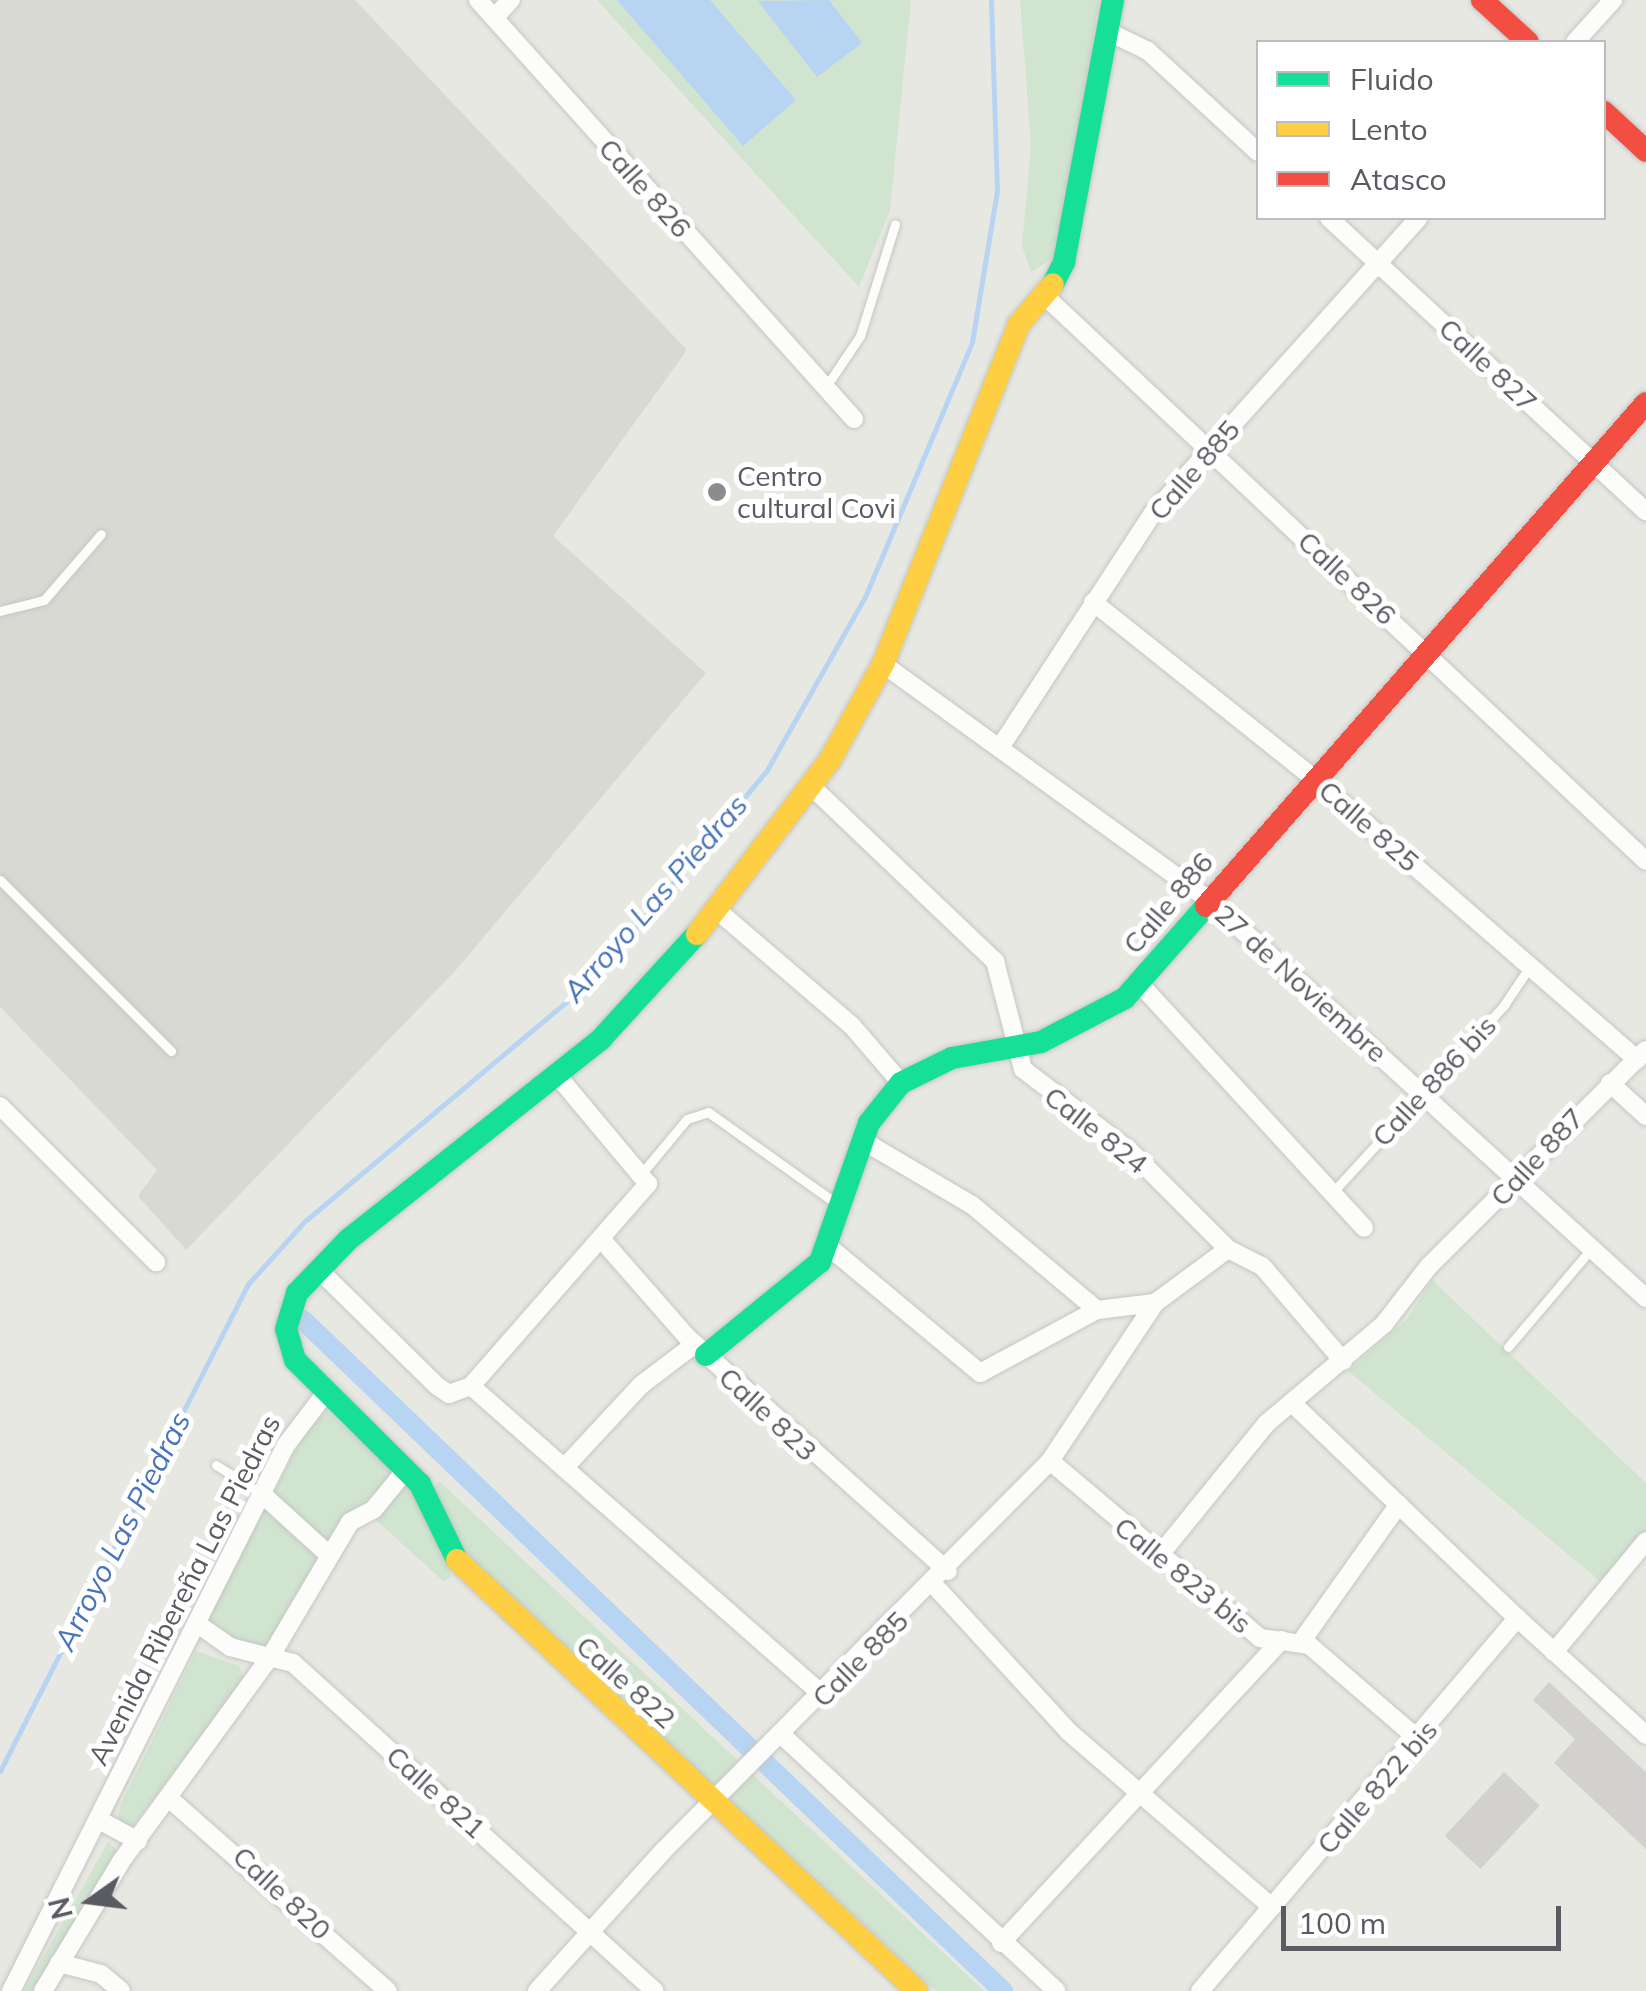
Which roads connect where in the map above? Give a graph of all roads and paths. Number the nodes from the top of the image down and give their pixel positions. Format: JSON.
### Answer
{"nodes":[{"id":1,"x":478,"y":0,"type":"edge"},
{"id":2,"x":512,"y":0,"type":"edge"},
{"id":3,"x":1113,"y":0,"type":"edge"},
{"id":4,"x":1482,"y":0,"type":"edge"},
{"id":5,"x":1613,"y":0,"type":"edge"},
{"id":6,"x":494,"y":18,"type":"junction"},
{"id":7,"x":1111,"y":33,"type":"junction"},
{"id":8,"x":1526,"y":40,"type":"edge"},
{"id":9,"x":1576,"y":40,"type":"edge"},
{"id":10,"x":1606,"y":114,"type":"edge"},
{"id":11,"x":1256,"y":150,"type":"edge"},
{"id":12,"x":1646,"y":151,"type":"edge"},
{"id":13,"x":1331,"y":220,"type":"edge"},
{"id":14,"x":1417,"y":220,"type":"edge"},
{"id":15,"x":895,"y":224,"type":"dead end"},
{"id":16,"x":1379,"y":263,"type":"junction"},
{"id":17,"x":1046,"y":296,"type":"junction"},
{"id":18,"x":825,"y":388,"type":"junction"},
{"id":19,"x":1646,"y":404,"type":"edge"},
{"id":20,"x":854,"y":419,"type":"dead end"},
{"id":21,"x":1210,"y":450,"type":"junction"},
{"id":22,"x":1593,"y":462,"type":"junction"},
{"id":23,"x":1646,"y":512,"type":"edge"},
{"id":24,"x":101,"y":534,"type":"dead end"},
{"id":25,"x":1093,"y":602,"type":"junction"},
{"id":26,"x":0,"y":612,"type":"edge"},
{"id":27,"x":1426,"y":652,"type":"junction"},
{"id":28,"x":882,"y":664,"type":"junction"},
{"id":29,"x":1000,"y":746,"type":"junction"},
{"id":30,"x":1312,"y":778,"type":"junction"},
{"id":31,"x":812,"y":786,"type":"junction"},
{"id":32,"x":1646,"y":861,"type":"edge"},
{"id":33,"x":0,"y":880,"type":"edge"},
{"id":34,"x":1209,"y":900,"type":"junction"},
{"id":35,"x":718,"y":911,"type":"junction"},
{"id":36,"x":1530,"y":966,"type":"junction"},
{"id":37,"x":1140,"y":984,"type":"junction"},
{"id":38,"x":1012,"y":1046,"type":"junction"},
{"id":39,"x":171,"y":1051,"type":"dead end"},
{"id":40,"x":1641,"y":1055,"type":"edge"},
{"id":41,"x":557,"y":1075,"type":"junction"},
{"id":42,"x":900,"y":1083,"type":"junction"},
{"id":43,"x":1610,"y":1083,"type":"junction"},
{"id":44,"x":1422,"y":1093,"type":"junction"},
{"id":45,"x":0,"y":1106,"type":"edge"},
{"id":46,"x":1646,"y":1116,"type":"edge"},
{"id":47,"x":865,"y":1142,"type":"junction"},
{"id":48,"x":642,"y":1173,"type":"junction"},
{"id":49,"x":1517,"y":1182,"type":"junction"},
{"id":50,"x":1332,"y":1193,"type":"junction"},
{"id":51,"x":843,"y":1209,"type":"junction"},
{"id":52,"x":1364,"y":1228,"type":"dead end"},
{"id":53,"x":603,"y":1241,"type":"junction"},
{"id":54,"x":829,"y":1247,"type":"junction"},
{"id":55,"x":1228,"y":1249,"type":"junction"},
{"id":56,"x":1591,"y":1249,"type":"junction"},
{"id":57,"x":156,"y":1262,"type":"dead end"},
{"id":58,"x":319,"y":1270,"type":"junction"},
{"id":59,"x":1646,"y":1298,"type":"edge"},
{"id":60,"x":1155,"y":1303,"type":"junction"},
{"id":61,"x":1097,"y":1310,"type":"junction"},
{"id":62,"x":1508,"y":1347,"type":"dead end"},
{"id":63,"x":700,"y":1350,"type":"junction"},
{"id":64,"x":1342,"y":1362,"type":"junction"},
{"id":65,"x":471,"y":1386,"type":"junction"},
{"id":66,"x":324,"y":1395,"type":"junction"},
{"id":67,"x":1292,"y":1403,"type":"junction"},
{"id":68,"x":1050,"y":1461,"type":"junction"},
{"id":69,"x":216,"y":1465,"type":"dead end"},
{"id":70,"x":564,"y":1468,"type":"junction"},
{"id":71,"x":406,"y":1471,"type":"junction"},
{"id":72,"x":262,"y":1494,"type":"junction"},
{"id":73,"x":1399,"y":1504,"type":"junction"},
{"id":74,"x":1646,"y":1541,"type":"edge"},
{"id":75,"x":329,"y":1555,"type":"junction"},
{"id":76,"x":1158,"y":1558,"type":"junction"},
{"id":77,"x":941,"y":1578,"type":"junction"},
{"id":78,"x":1518,"y":1618,"type":"junction"},
{"id":79,"x":199,"y":1625,"type":"junction"},
{"id":80,"x":1282,"y":1640,"type":"junction"},
{"id":81,"x":1301,"y":1642,"type":"junction"},
{"id":82,"x":1554,"y":1652,"type":"junction"},
{"id":83,"x":272,"y":1654,"type":"junction"},
{"id":84,"x":823,"y":1696,"type":"junction"},
{"id":85,"x":1645,"y":1733,"type":"edge"},
{"id":86,"x":1419,"y":1740,"type":"junction"},
{"id":87,"x":778,"y":1742,"type":"junction"},
{"id":88,"x":1134,"y":1793,"type":"junction"},
{"id":89,"x":171,"y":1800,"type":"junction"},
{"id":90,"x":715,"y":1804,"type":"junction"},
{"id":91,"x":101,"y":1821,"type":"junction"},
{"id":92,"x":138,"y":1841,"type":"junction"},
{"id":93,"x":1272,"y":1907,"type":"junction"},
{"id":94,"x":592,"y":1932,"type":"junction"},
{"id":95,"x":1000,"y":1943,"type":"junction"},
{"id":96,"x":59,"y":1963,"type":"junction"},
{"id":97,"x":11,"y":1991,"type":"edge"},
{"id":98,"x":43,"y":1991,"type":"edge"},
{"id":99,"x":121,"y":1991,"type":"edge"},
{"id":100,"x":388,"y":1991,"type":"edge"},
{"id":101,"x":537,"y":1991,"type":"edge"},
{"id":102,"x":655,"y":1991,"type":"edge"},
{"id":103,"x":917,"y":1991,"type":"edge"},
{"id":104,"x":1056,"y":1991,"type":"edge"},
{"id":105,"x":1200,"y":1991,"type":"edge"}],
"edges":[{"from":1,"to":6,"type":"street","name":"Calle 826"},
{"from":2,"to":6,"type":"street"},
{"from":3,"to":7,"type":"street"},
{"from":4,"to":8,"type":"street"},
{"from":5,"to":9,"type":"street"},
{"from":6,"to":18,"type":"street","name":"Calle 826"},
{"from":7,"to":11,"type":"street"},
{"from":7,"to":17,"type":"street"},
{"from":10,"to":12,"type":"street"},
{"from":13,"to":16,"type":"street","name":"Calle 827"},
{"from":14,"to":16,"type":"street","name":"Calle 885"},
{"from":15,"to":18,"type":"lane"},
{"from":16,"to":21,"type":"street","name":"Calle 885"},
{"from":16,"to":22,"type":"street","name":"Calle 827"},
{"from":17,"to":21,"type":"street","name":"Calle 826"},
{"from":17,"to":28,"type":"street"},
{"from":18,"to":20,"type":"street","name":"Calle 826"},
{"from":19,"to":22,"type":"street","name":"Calle 886"},
{"from":21,"to":25,"type":"street","name":"Calle 885"},
{"from":21,"to":27,"type":"street","name":"Calle 826"},
{"from":22,"to":23,"type":"street","name":"Calle 827"},
{"from":22,"to":27,"type":"street","name":"Calle 886"},
{"from":24,"to":26,"type":"lane"},
{"from":25,"to":29,"type":"street","name":"Calle 885"},
{"from":25,"to":30,"type":"street","name":"Calle 825"},
{"from":27,"to":30,"type":"street","name":"Calle 886"},
{"from":27,"to":32,"type":"street","name":"Calle 826"},
{"from":28,"to":29,"type":"street","name":"27 de Noviembre"},
{"from":28,"to":31,"type":"street"},
{"from":29,"to":34,"type":"street","name":"27 de Noviembre"},
{"from":30,"to":34,"type":"street","name":"Calle 886"},
{"from":30,"to":36,"type":"street","name":"Calle 825"},
{"from":31,"to":35,"type":"street"},
{"from":31,"to":38,"type":"street","name":"Calle 824"},
{"from":33,"to":39,"type":"lane"},
{"from":34,"to":37,"type":"street","name":"Calle 886"},
{"from":34,"to":44,"type":"street","name":"27 de Noviembre"},
{"from":35,"to":41,"type":"street"},
{"from":35,"to":42,"type":"street"},
{"from":36,"to":40,"type":"street","name":"Calle 825"},
{"from":36,"to":44,"type":"lane","name":"Calle 886 bis"},
{"from":37,"to":38,"type":"street","name":"Calle 886"},
{"from":37,"to":50,"type":"street"},
{"from":38,"to":42,"type":"street","name":"Calle 886"},
{"from":38,"to":55,"type":"street","name":"Calle 824"},
{"from":40,"to":43,"type":"street","name":"Calle 887"},
{"from":41,"to":48,"type":"street"},
{"from":41,"to":58,"type":"street"},
{"from":42,"to":47,"type":"street","name":"Calle 886"},
{"from":43,"to":46,"type":"street"},
{"from":43,"to":49,"type":"street","name":"Calle 887"},
{"from":44,"to":49,"type":"street","name":"27 de Noviembre"},
{"from":44,"to":50,"type":"lane","name":"Calle 886 bis"},
{"from":45,"to":57,"type":"street"},
{"from":47,"to":51,"type":"street","name":"Calle 886"},
{"from":47,"to":61,"type":"street"},
{"from":48,"to":51,"type":"lane"},
{"from":48,"to":53,"type":"street"},
{"from":49,"to":56,"type":"street","name":"27 de Noviembre"},
{"from":49,"to":64,"type":"street","name":"Calle 887"},
{"from":50,"to":52,"type":"street"},
{"from":51,"to":54,"type":"street","name":"Calle 886"},
{"from":53,"to":63,"type":"street","name":"Calle 823"},
{"from":53,"to":65,"type":"street"},
{"from":54,"to":61,"type":"street"},
{"from":54,"to":63,"type":"street","name":"Calle 886"},
{"from":55,"to":60,"type":"street"},
{"from":55,"to":64,"type":"street","name":"Calle 824"},
{"from":56,"to":59,"type":"street","name":"27 de Noviembre"},
{"from":56,"to":62,"type":"lane"},
{"from":58,"to":65,"type":"street"},
{"from":58,"to":66,"type":"street"},
{"from":60,"to":61,"type":"street"},
{"from":60,"to":68,"type":"street","name":"Calle 885"},
{"from":63,"to":70,"type":"street"},
{"from":63,"to":77,"type":"street","name":"Calle 823"},
{"from":64,"to":67,"type":"street","name":"Calle 887"},
{"from":65,"to":70,"type":"street"},
{"from":66,"to":71,"type":"street","name":"Calle 822"},
{"from":66,"to":72,"type":"street","name":"Avenida Ribereña Las Piedras"},
{"from":67,"to":73,"type":"street"},
{"from":67,"to":76,"type":"street","name":"Calle 887"},
{"from":68,"to":76,"type":"street","name":"Calle 823 bis"},
{"from":68,"to":77,"type":"street","name":"Calle 885"},
{"from":69,"to":72,"type":"lane"},
{"from":70,"to":84,"type":"street"},
{"from":71,"to":75,"type":"street"},
{"from":71,"to":90,"type":"street","name":"Calle 822"},
{"from":72,"to":75,"type":"street"},
{"from":72,"to":79,"type":"street","name":"Avenida Ribereña Las Piedras"},
{"from":73,"to":78,"type":"street"},
{"from":73,"to":81,"type":"street"},
{"from":74,"to":82,"type":"street"},
{"from":75,"to":83,"type":"street"},
{"from":76,"to":80,"type":"street","name":"Calle 823 bis"},
{"from":77,"to":84,"type":"street","name":"Calle 885"},
{"from":77,"to":88,"type":"street","name":"Calle 823"},
{"from":78,"to":82,"type":"street"},
{"from":78,"to":86,"type":"street","name":"Calle 822 bis"},
{"from":79,"to":83,"type":"street","name":"Calle 821"},
{"from":79,"to":91,"type":"street","name":"Avenida Ribereña Las Piedras"},
{"from":80,"to":81,"type":"street","name":"Calle 823 bis"},
{"from":80,"to":88,"type":"street"},
{"from":81,"to":86,"type":"street"},
{"from":82,"to":85,"type":"street"},
{"from":83,"to":89,"type":"street"},
{"from":83,"to":94,"type":"street","name":"Calle 821"},
{"from":84,"to":87,"type":"street","name":"Calle 885"},
{"from":86,"to":93,"type":"street","name":"Calle 822 bis"},
{"from":87,"to":90,"type":"street","name":"Calle 885"},
{"from":87,"to":95,"type":"street"},
{"from":88,"to":93,"type":"street","name":"Calle 823"},
{"from":88,"to":95,"type":"street"},
{"from":89,"to":92,"type":"street"},
{"from":89,"to":100,"type":"street","name":"Calle 820"},
{"from":90,"to":94,"type":"street","name":"Calle 885"},
{"from":90,"to":103,"type":"street","name":"Calle 822"},
{"from":91,"to":92,"type":"street"},
{"from":91,"to":97,"type":"street","name":"Avenida Ribereña Las Piedras"},
{"from":92,"to":96,"type":"street"},
{"from":93,"to":105,"type":"street","name":"Calle 822 bis"},
{"from":94,"to":101,"type":"street","name":"Calle 885"},
{"from":94,"to":102,"type":"street","name":"Calle 821"},
{"from":95,"to":104,"type":"street"},
{"from":96,"to":98,"type":"street"},
{"from":96,"to":99,"type":"street"}]}
